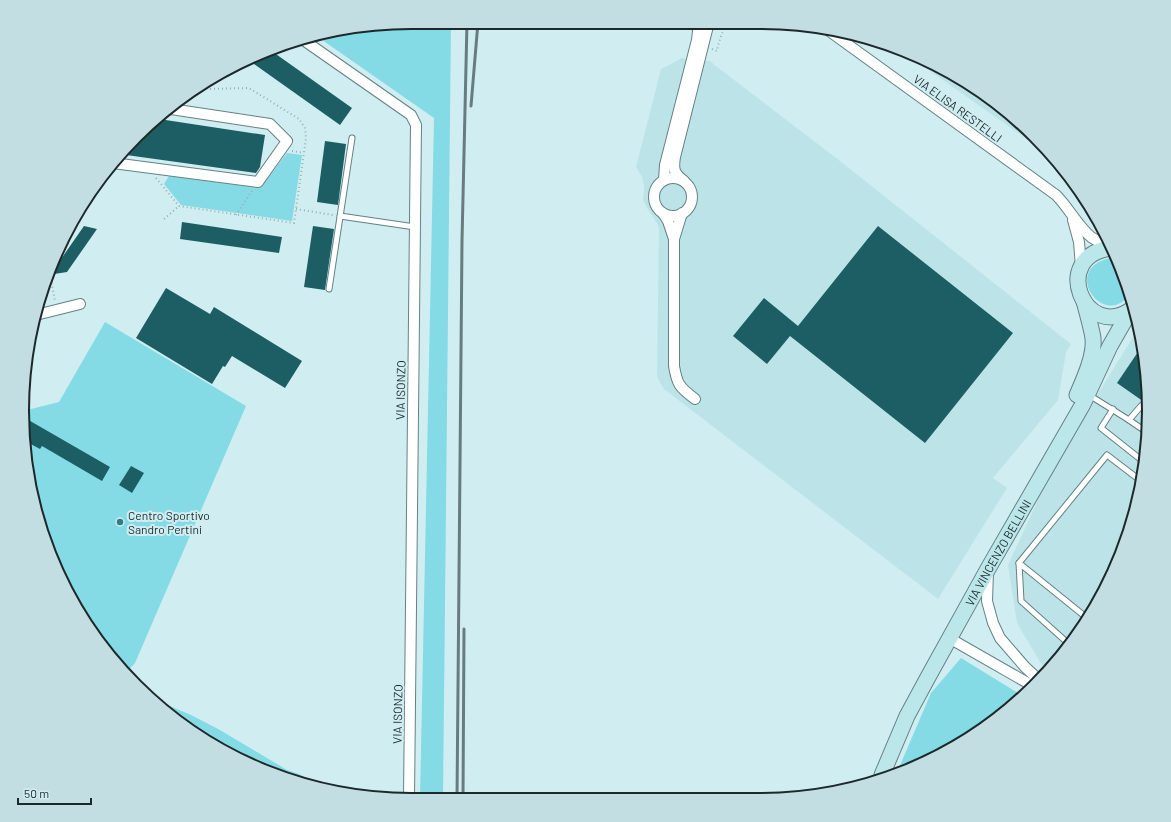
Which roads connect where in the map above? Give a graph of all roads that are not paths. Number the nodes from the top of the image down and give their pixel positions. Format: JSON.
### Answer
{"nodes":[{"id":1,"x":698,"y":29,"type":"edge"},
{"id":2,"x":707,"y":29,"type":"edge"},
{"id":3,"x":837,"y":36,"type":"edge"},
{"id":4,"x":308,"y":43,"type":"edge"},
{"id":5,"x":176,"y":110,"type":"edge"},
{"id":6,"x":352,"y":138,"type":"dead end"},
{"id":7,"x":120,"y":164,"type":"edge"},
{"id":8,"x":664,"y":180,"type":"junction"},
{"id":9,"x":684,"y":181,"type":"junction"},
{"id":10,"x":663,"y":213,"type":"junction"},
{"id":11,"x":682,"y":213,"type":"junction"},
{"id":12,"x":1072,"y":215,"type":"junction"},
{"id":13,"x":340,"y":216,"type":"junction"},
{"id":14,"x":415,"y":227,"type":"junction"},
{"id":15,"x":674,"y":239,"type":"junction"},
{"id":16,"x":1104,"y":244,"type":"edge"},
{"id":17,"x":1106,"y":249,"type":"edge"},
{"id":18,"x":1081,"y":267,"type":"junction"},
{"id":19,"x":329,"y":289,"type":"dead end"},
{"id":20,"x":1084,"y":302,"type":"junction"},
{"id":21,"x":80,"y":304,"type":"dead end"},
{"id":22,"x":1129,"y":311,"type":"edge"},
{"id":23,"x":42,"y":314,"type":"edge"},
{"id":24,"x":1130,"y":314,"type":"edge"},
{"id":25,"x":1088,"y":394,"type":"junction"},
{"id":26,"x":695,"y":398,"type":"dead end"},
{"id":27,"x":1142,"y":407,"type":"edge"},
{"id":28,"x":1112,"y":410,"type":"junction"},
{"id":29,"x":1129,"y":420,"type":"junction"},
{"id":30,"x":1141,"y":428,"type":"edge"},
{"id":31,"x":1139,"y":458,"type":"edge"},
{"id":32,"x":1046,"y":467,"type":"junction"},
{"id":33,"x":1136,"y":477,"type":"edge"},
{"id":34,"x":1020,"y":564,"type":"junction"},
{"id":35,"x":989,"y":567,"type":"junction"},
{"id":36,"x":1083,"y":615,"type":"edge"},
{"id":37,"x":950,"y":638,"type":"junction"},
{"id":38,"x":1065,"y":641,"type":"edge"},
{"id":39,"x":1035,"y":676,"type":"edge"},
{"id":40,"x":1028,"y":683,"type":"edge"},
{"id":41,"x":883,"y":773,"type":"edge"},
{"id":42,"x":409,"y":793,"type":"edge"}],
"edges":[{"from":1,"to":8,"type":"street"},
{"from":2,"to":9,"type":"street"},
{"from":3,"to":12,"type":"street","name":"VIA ELISA RESTELLI"},
{"from":4,"to":14,"type":"street","name":"VIA ISONZO"},
{"from":5,"to":7,"type":"street"},
{"from":6,"to":13,"type":"lane"},
{"from":8,"to":9,"type":"street"},
{"from":8,"to":10,"type":"street"},
{"from":9,"to":11,"type":"street"},
{"from":10,"to":11,"type":"street"},
{"from":10,"to":15,"type":"street"},
{"from":11,"to":15,"type":"street"},
{"from":12,"to":16,"type":"street","name":"VIA ELISA RESTELLI"},
{"from":12,"to":18,"type":"street","name":"VIA ELISA RESTELLI"},
{"from":13,"to":14,"type":"lane"},
{"from":13,"to":19,"type":"lane"},
{"from":14,"to":42,"type":"street","name":"VIA ISONZO"},
{"from":15,"to":26,"type":"street"},
{"from":17,"to":18,"type":"street"},
{"from":18,"to":20,"type":"street","name":"VIA VINCENZO BELLINI"},
{"from":20,"to":22,"type":"street","name":"VIA VINCENZO BELLINI"},
{"from":20,"to":32,"type":"street","name":"VIA VINCENZO BELLINI"},
{"from":21,"to":23,"type":"street"},
{"from":24,"to":25,"type":"street","name":"VIA VINCENZO BELLINI"},
{"from":25,"to":28,"type":"lane"},
{"from":25,"to":32,"type":"street","name":"VIA VINCENZO BELLINI"},
{"from":27,"to":29,"type":"lane"},
{"from":28,"to":29,"type":"lane"},
{"from":28,"to":31,"type":"lane"},
{"from":29,"to":30,"type":"lane"},
{"from":32,"to":35,"type":"street","name":"VIA VINCENZO BELLINI"},
{"from":33,"to":34,"type":"lane"},
{"from":34,"to":36,"type":"lane"},
{"from":34,"to":38,"type":"lane"},
{"from":35,"to":37,"type":"street","name":"VIA VINCENZO BELLINI"},
{"from":35,"to":39,"type":"street"},
{"from":37,"to":40,"type":"street"},
{"from":37,"to":41,"type":"street","name":"VIA VINCENZO BELLINI"}]}
